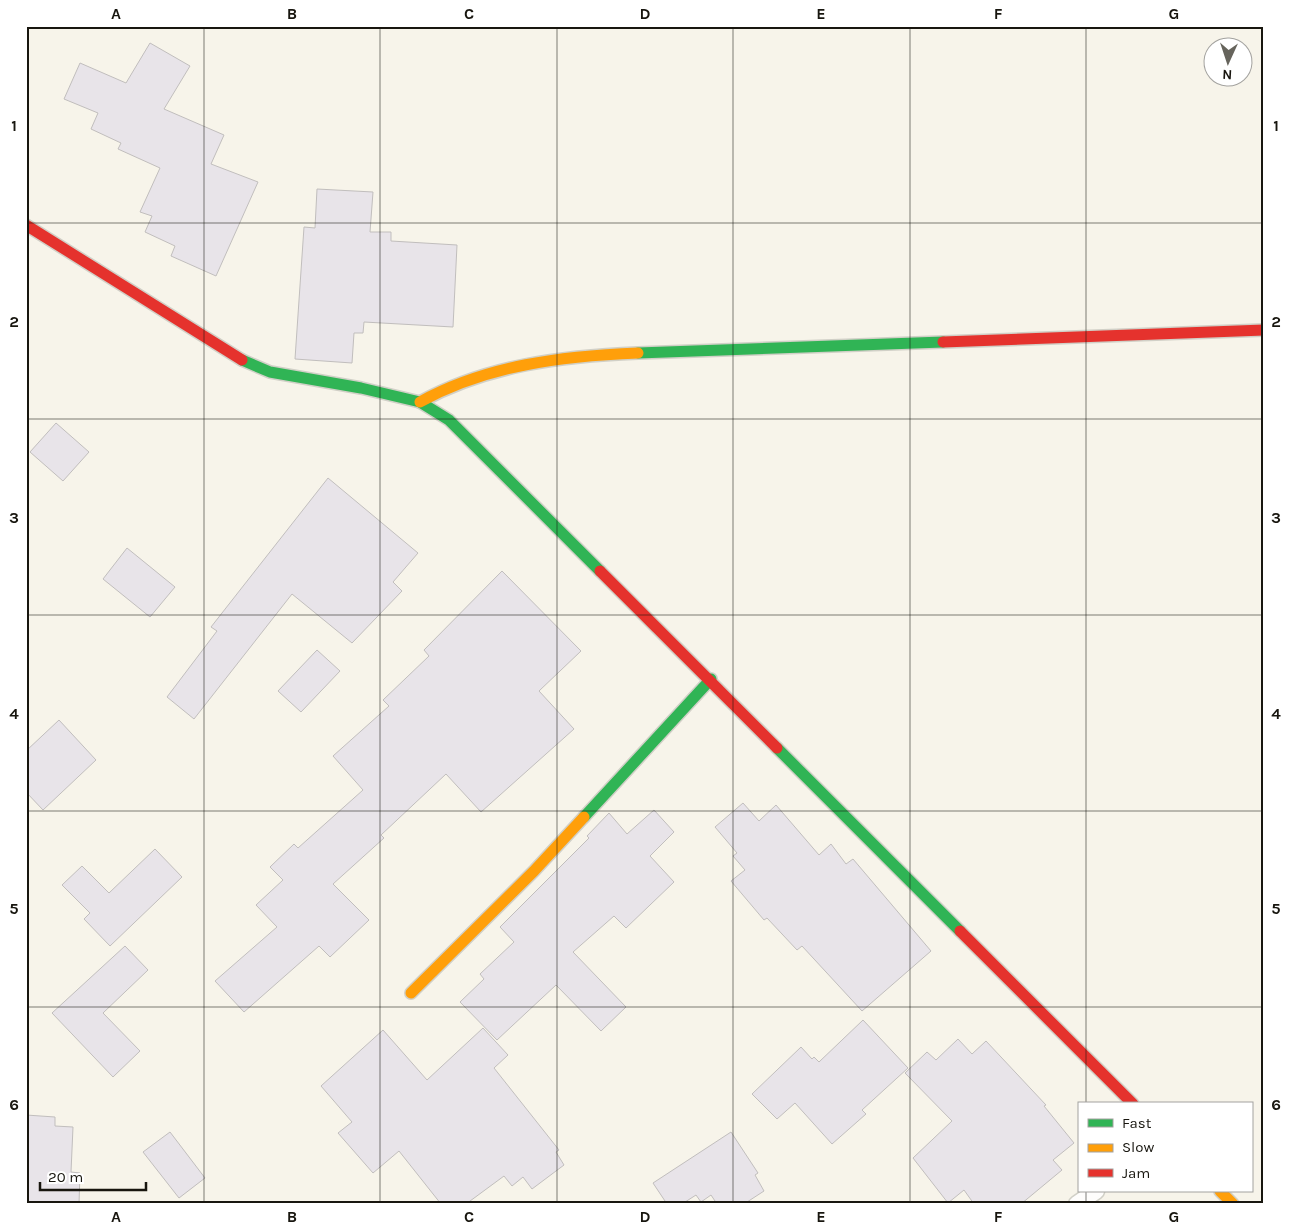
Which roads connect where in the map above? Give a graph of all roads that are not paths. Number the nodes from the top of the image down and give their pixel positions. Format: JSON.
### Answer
{"nodes":[{"id":1,"x":26,"y":225,"type":"edge"},
{"id":2,"x":1264,"y":330,"type":"edge"},
{"id":3,"x":420,"y":402,"type":"junction"},
{"id":4,"x":711,"y":680,"type":"junction"},
{"id":5,"x":411,"y":993,"type":"dead end"},
{"id":6,"x":1131,"y":1102,"type":"edge"},
{"id":7,"x":1095,"y":1192,"type":"edge"},
{"id":8,"x":1221,"y":1192,"type":"edge"},
{"id":9,"x":1077,"y":1204,"type":"edge"},
{"id":10,"x":1233,"y":1204,"type":"edge"}],
"edges":[{"from":1,"to":3,"type":"street"},
{"from":2,"to":3,"type":"street"},
{"from":3,"to":4,"type":"street"},
{"from":4,"to":5,"type":"street"},
{"from":4,"to":6,"type":"street"},
{"from":7,"to":9,"type":"lane"},
{"from":8,"to":10,"type":"street"}]}
